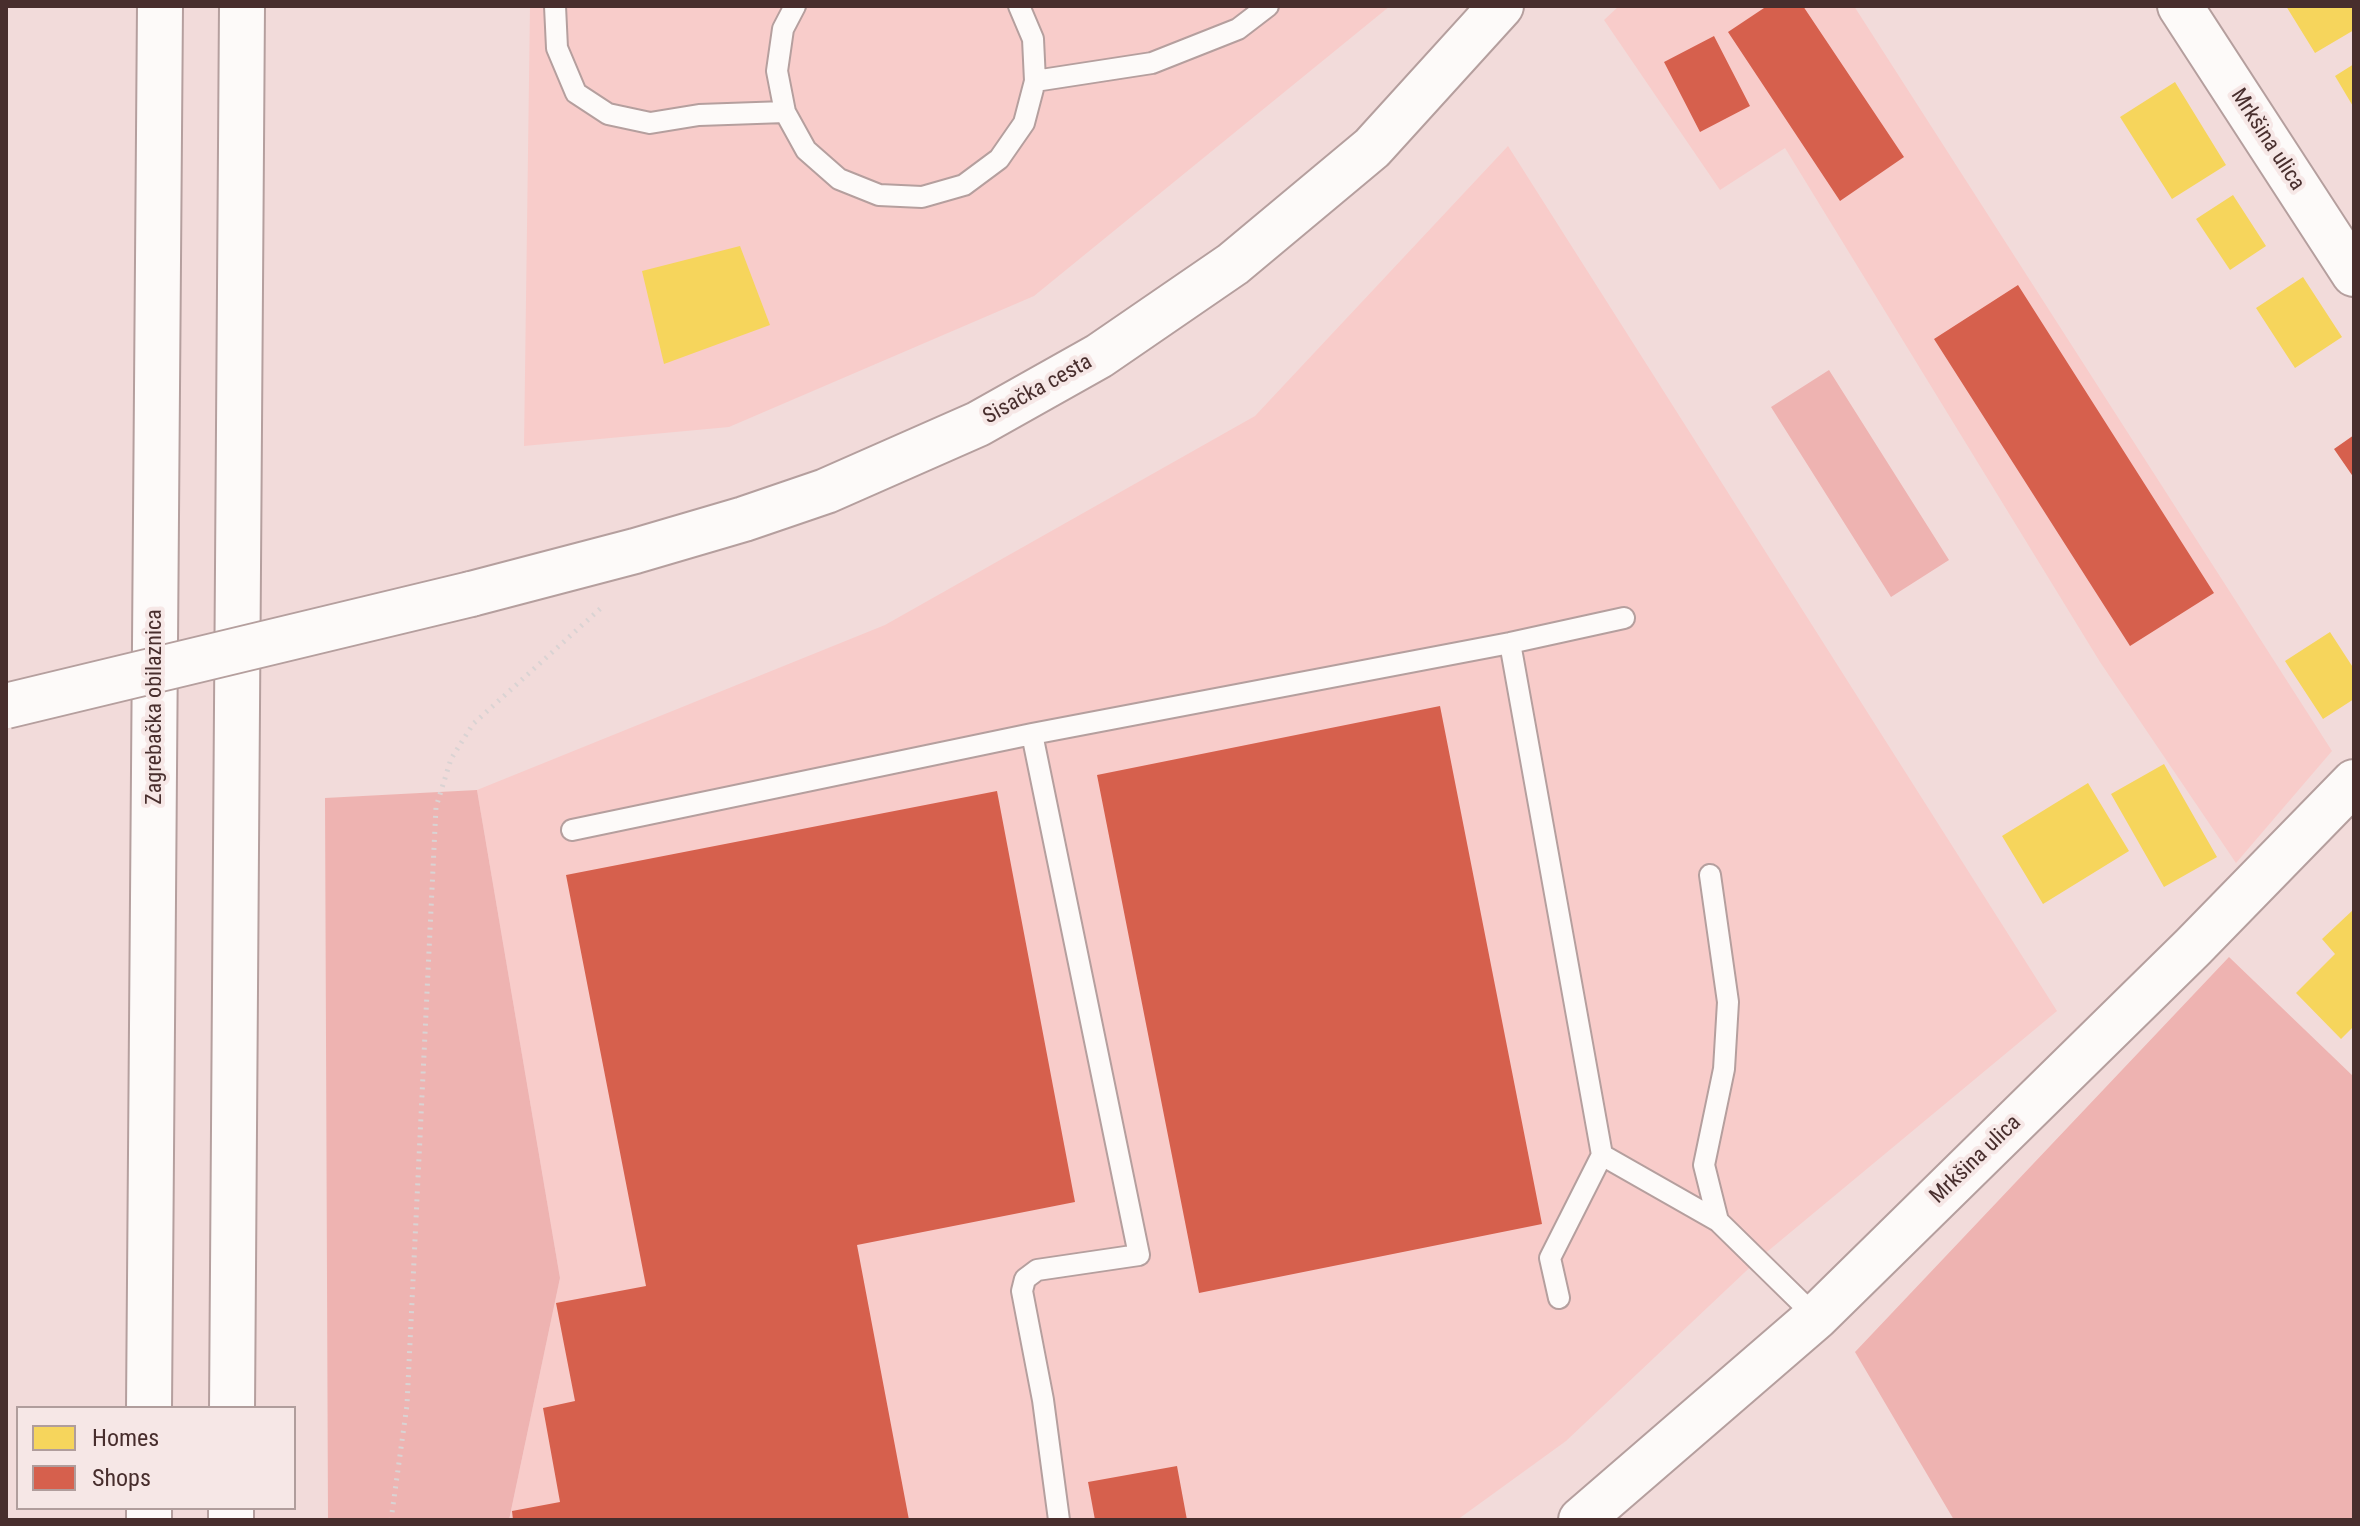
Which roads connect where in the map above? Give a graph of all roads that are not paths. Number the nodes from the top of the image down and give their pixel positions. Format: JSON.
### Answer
{"nodes":[{"id":1,"x":160,"y":6,"type":"edge"},
{"id":2,"x":242,"y":6,"type":"edge"},
{"id":3,"x":555,"y":6,"type":"edge"},
{"id":4,"x":795,"y":6,"type":"edge"},
{"id":5,"x":1019,"y":6,"type":"edge"},
{"id":6,"x":1268,"y":6,"type":"edge"},
{"id":7,"x":1501,"y":6,"type":"edge"},
{"id":8,"x":2180,"y":6,"type":"edge"},
{"id":9,"x":1035,"y":81,"type":"junction"},
{"id":10,"x":785,"y":112,"type":"junction"},
{"id":11,"x":2354,"y":274,"type":"edge"},
{"id":12,"x":1624,"y":618,"type":"dead end"},
{"id":13,"x":1510,"y":643,"type":"junction"},
{"id":14,"x":6,"y":706,"type":"edge"},
{"id":15,"x":1032,"y":734,"type":"junction"},
{"id":16,"x":2354,"y":782,"type":"edge"},
{"id":17,"x":572,"y":830,"type":"dead end"},
{"id":18,"x":1710,"y":875,"type":"dead end"},
{"id":19,"x":1602,"y":1155,"type":"junction"},
{"id":20,"x":1718,"y":1221,"type":"junction"},
{"id":21,"x":1559,"y":1298,"type":"dead end"},
{"id":22,"x":1816,"y":1317,"type":"junction"},
{"id":23,"x":149,"y":1406,"type":"edge"},
{"id":24,"x":232,"y":1406,"type":"edge"},
{"id":25,"x":1059,"y":1520,"type":"edge"},
{"id":26,"x":1581,"y":1520,"type":"edge"}],
"edges":[{"from":1,"to":23,"type":"main road","name":"Zagrebačka obilaznica"},
{"from":2,"to":24,"type":"main road"},
{"from":3,"to":10,"type":"lane"},
{"from":4,"to":10,"type":"lane"},
{"from":5,"to":9,"type":"lane"},
{"from":6,"to":9,"type":"lane"},
{"from":7,"to":14,"type":"main road","name":"Sisačka cesta","bridge":true},
{"from":8,"to":11,"type":"main road","name":"Mrkšina ulica"},
{"from":9,"to":10,"type":"lane"},
{"from":12,"to":13,"type":"lane"},
{"from":13,"to":15,"type":"lane"},
{"from":13,"to":19,"type":"lane"},
{"from":15,"to":17,"type":"lane"},
{"from":15,"to":25,"type":"lane"},
{"from":16,"to":22,"type":"main road","name":"Mrkšina ulica"},
{"from":18,"to":20,"type":"lane"},
{"from":19,"to":20,"type":"lane"},
{"from":19,"to":21,"type":"lane"},
{"from":20,"to":22,"type":"lane"},
{"from":22,"to":26,"type":"main road","name":"Mrkšina ulica"}]}
